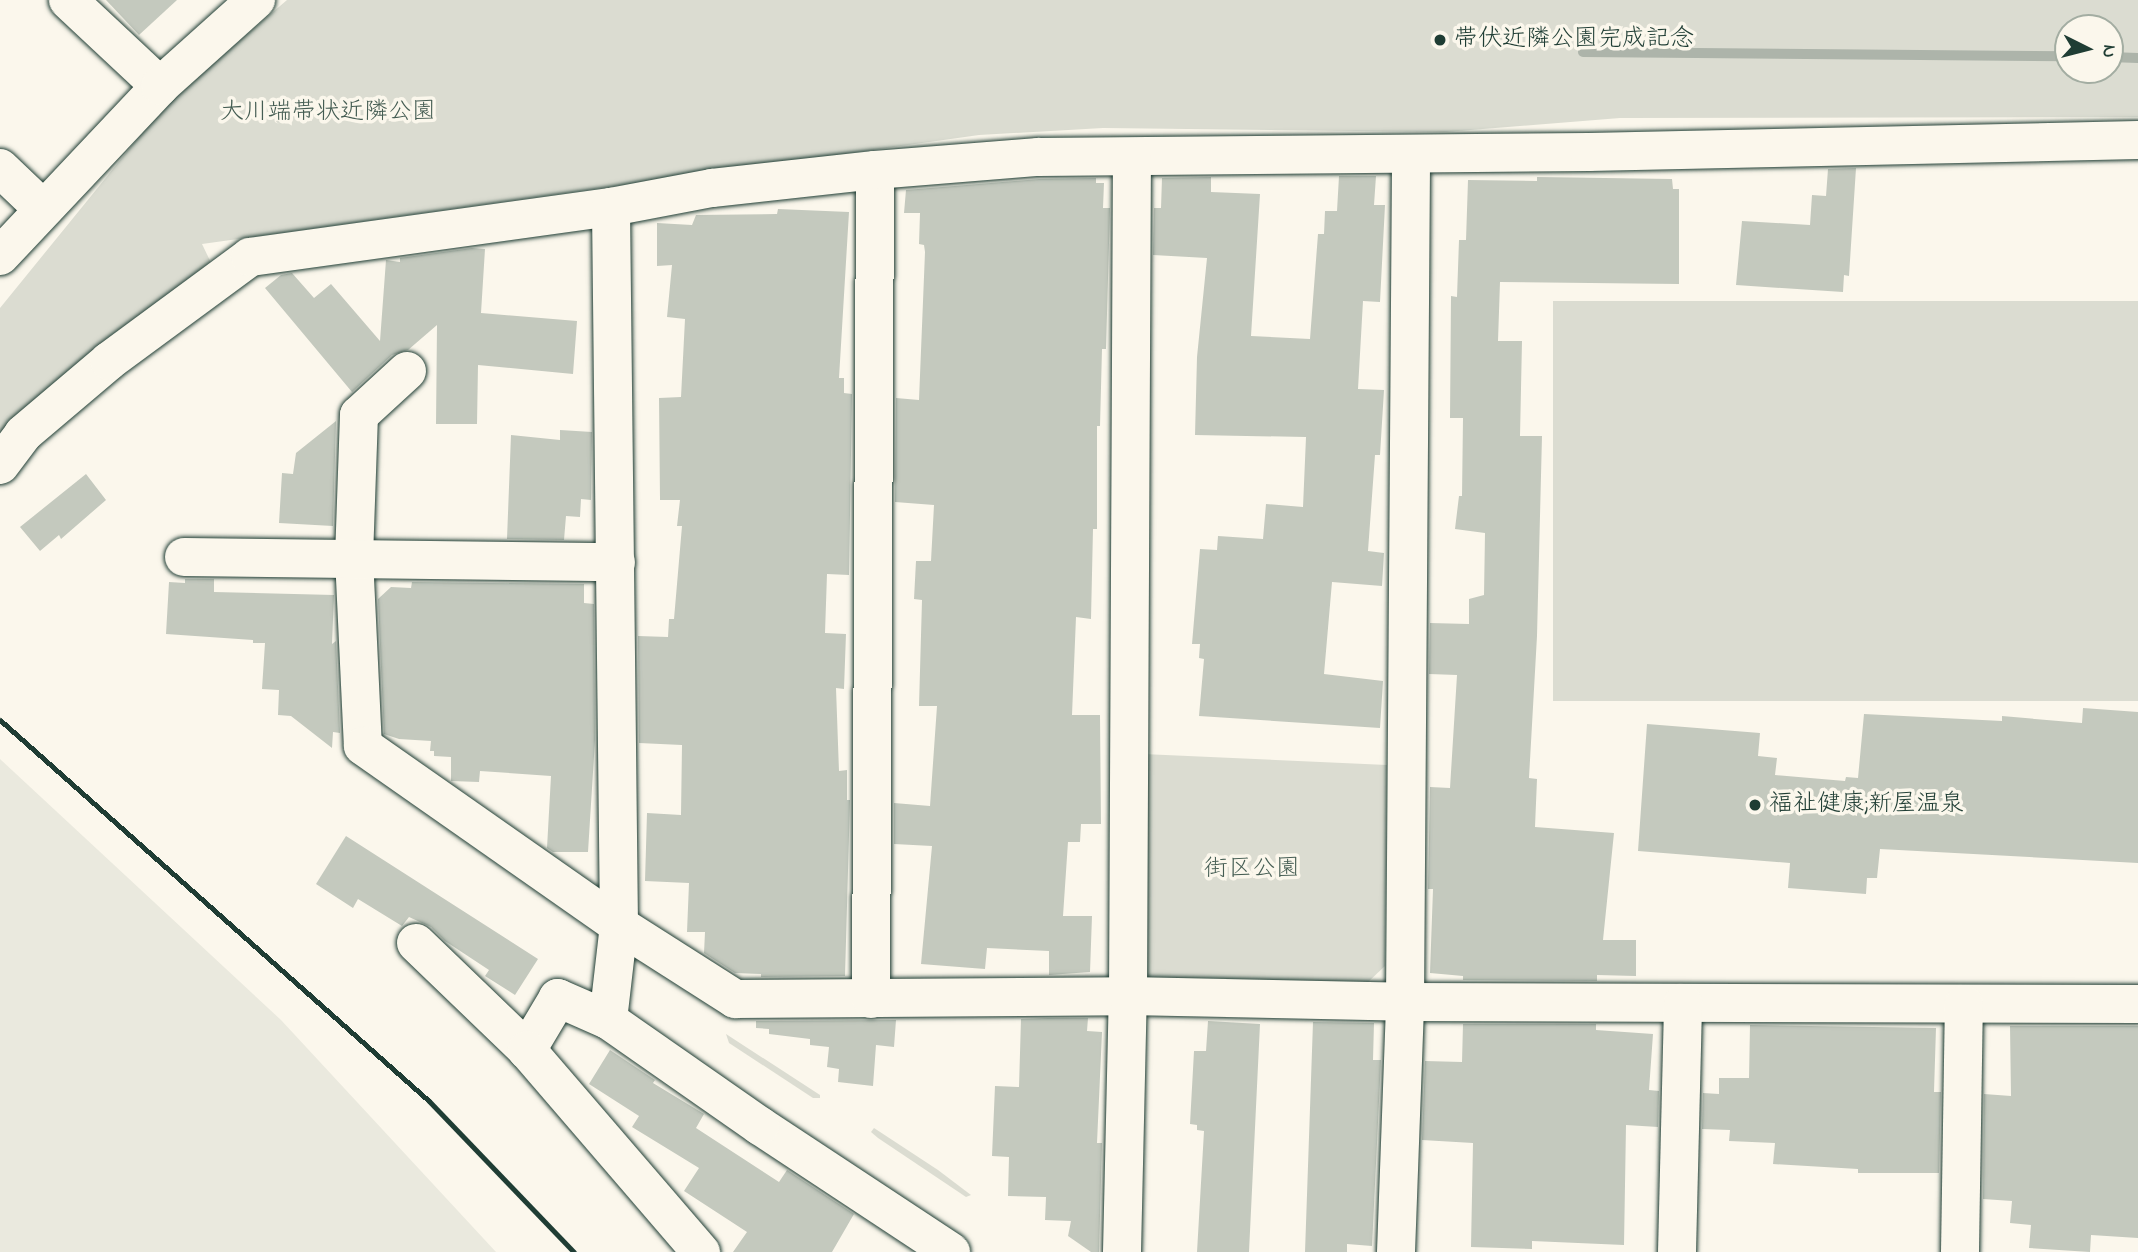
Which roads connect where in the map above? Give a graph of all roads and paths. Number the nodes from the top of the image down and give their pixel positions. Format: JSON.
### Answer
{"nodes":[{"id":1,"x":68,"y":0,"type":"edge"},
{"id":2,"x":256,"y":0,"type":"edge"},
{"id":3,"x":160,"y":86,"type":"junction"},
{"id":4,"x":2138,"y":140,"type":"edge"},
{"id":5,"x":1411,"y":154,"type":"junction"},
{"id":6,"x":1132,"y":157,"type":"junction"},
{"id":7,"x":0,"y":168,"type":"edge"},
{"id":8,"x":875,"y":170,"type":"junction"},
{"id":9,"x":611,"y":207,"type":"junction"},
{"id":10,"x":42,"y":208,"type":"junction"},
{"id":11,"x":0,"y":256,"type":"edge"},
{"id":12,"x":407,"y":371,"type":"dead end"},
{"id":13,"x":0,"y":465,"type":"edge"},
{"id":14,"x":184,"y":557,"type":"dead end"},
{"id":15,"x":354,"y":557,"type":"junction"},
{"id":16,"x":615,"y":562,"type":"junction"},
{"id":17,"x":619,"y":925,"type":"junction"},
{"id":18,"x":416,"y":943,"type":"dead end"},
{"id":19,"x":1128,"y":996,"type":"junction"},
{"id":20,"x":871,"y":999,"type":"junction"},
{"id":21,"x":1405,"y":1002,"type":"junction"},
{"id":22,"x":1684,"y":1003,"type":"junction"},
{"id":23,"x":1964,"y":1004,"type":"junction"},
{"id":24,"x":2138,"y":1004,"type":"edge"},
{"id":25,"x":608,"y":1020,"type":"junction"},
{"id":26,"x":527,"y":1050,"type":"junction"},
{"id":27,"x":701,"y":1252,"type":"edge"},
{"id":28,"x":951,"y":1252,"type":"edge"},
{"id":29,"x":1122,"y":1252,"type":"edge"},
{"id":30,"x":1396,"y":1252,"type":"edge"},
{"id":31,"x":1677,"y":1252,"type":"edge"},
{"id":32,"x":1960,"y":1252,"type":"edge"}],
"edges":[{"from":1,"to":3,"type":"street"},
{"from":2,"to":3,"type":"street"},
{"from":3,"to":10,"type":"street"},
{"from":4,"to":5,"type":"street"},
{"from":5,"to":6,"type":"street"},
{"from":5,"to":21,"type":"street"},
{"from":6,"to":8,"type":"street"},
{"from":6,"to":19,"type":"street"},
{"from":7,"to":10,"type":"street"},
{"from":8,"to":9,"type":"street"},
{"from":8,"to":20,"type":"street"},
{"from":9,"to":13,"type":"street"},
{"from":9,"to":16,"type":"street"},
{"from":10,"to":11,"type":"street"},
{"from":12,"to":15,"type":"street"},
{"from":14,"to":15,"type":"street"},
{"from":15,"to":16,"type":"street"},
{"from":15,"to":17,"type":"street"},
{"from":16,"to":17,"type":"street"},
{"from":17,"to":20,"type":"street"},
{"from":17,"to":25,"type":"street"},
{"from":18,"to":26,"type":"street"},
{"from":19,"to":20,"type":"street"},
{"from":19,"to":21,"type":"street"},
{"from":19,"to":29,"type":"street"},
{"from":21,"to":22,"type":"street"},
{"from":21,"to":30,"type":"street"},
{"from":22,"to":23,"type":"street"},
{"from":22,"to":31,"type":"street"},
{"from":23,"to":24,"type":"street"},
{"from":23,"to":32,"type":"street"},
{"from":25,"to":26,"type":"street"},
{"from":25,"to":28,"type":"street"},
{"from":26,"to":27,"type":"street"}]}
